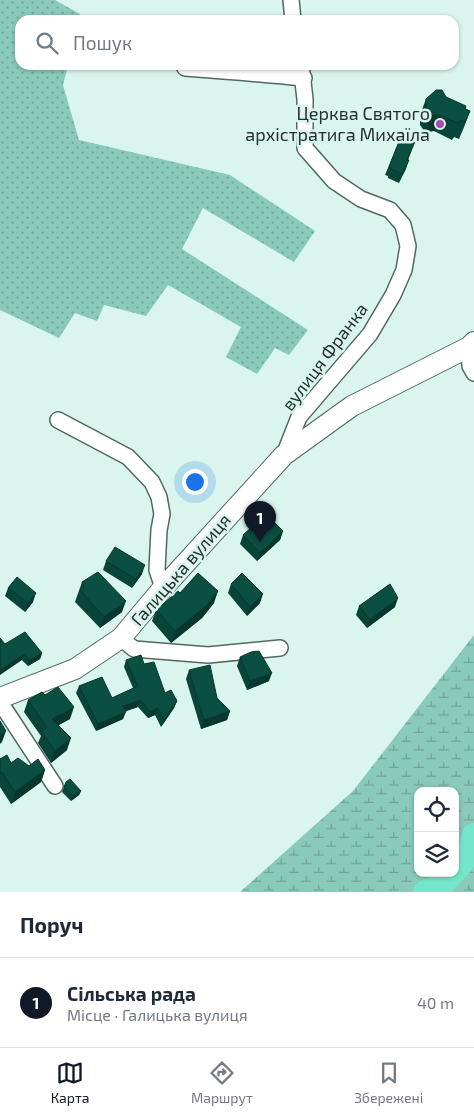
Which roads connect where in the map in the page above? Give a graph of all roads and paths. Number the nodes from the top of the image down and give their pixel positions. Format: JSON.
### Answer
{"nodes":[{"id":1,"x":291,"y":0,"type":"edge"},
{"id":2,"x":292,"y":15,"type":"edge"},
{"id":3,"x":205,"y":70,"type":"edge"},
{"id":4,"x":303,"y":72,"type":"edge"},
{"id":5,"x":472,"y":345,"type":"edge"},
{"id":6,"x":474,"y":373,"type":"edge"},
{"id":7,"x":58,"y":420,"type":"dead end"},
{"id":8,"x":284,"y":455,"type":"junction"},
{"id":9,"x":163,"y":588,"type":"junction"},
{"id":10,"x":121,"y":638,"type":"junction"},
{"id":11,"x":280,"y":648,"type":"dead end"},
{"id":12,"x":0,"y":700,"type":"edge"},
{"id":13,"x":55,"y":786,"type":"dead end"}],
"edges":[{"from":1,"to":2,"type":"street"},
{"from":3,"to":4,"type":"street"},
{"from":4,"to":8,"type":"street","name":"вулиця Франка"},
{"from":5,"to":6,"type":"street"},
{"from":5,"to":8,"type":"main road","name":"Галицька вулиця"},
{"from":7,"to":9,"type":"street"},
{"from":8,"to":9,"type":"main road","name":"Галицька вулиця"},
{"from":9,"to":10,"type":"main road","name":"Галицька вулиця"},
{"from":10,"to":11,"type":"street"},
{"from":10,"to":12,"type":"main road","name":"Галицька вулиця"},
{"from":12,"to":13,"type":"street","name":"Галицька вулиця"}]}
